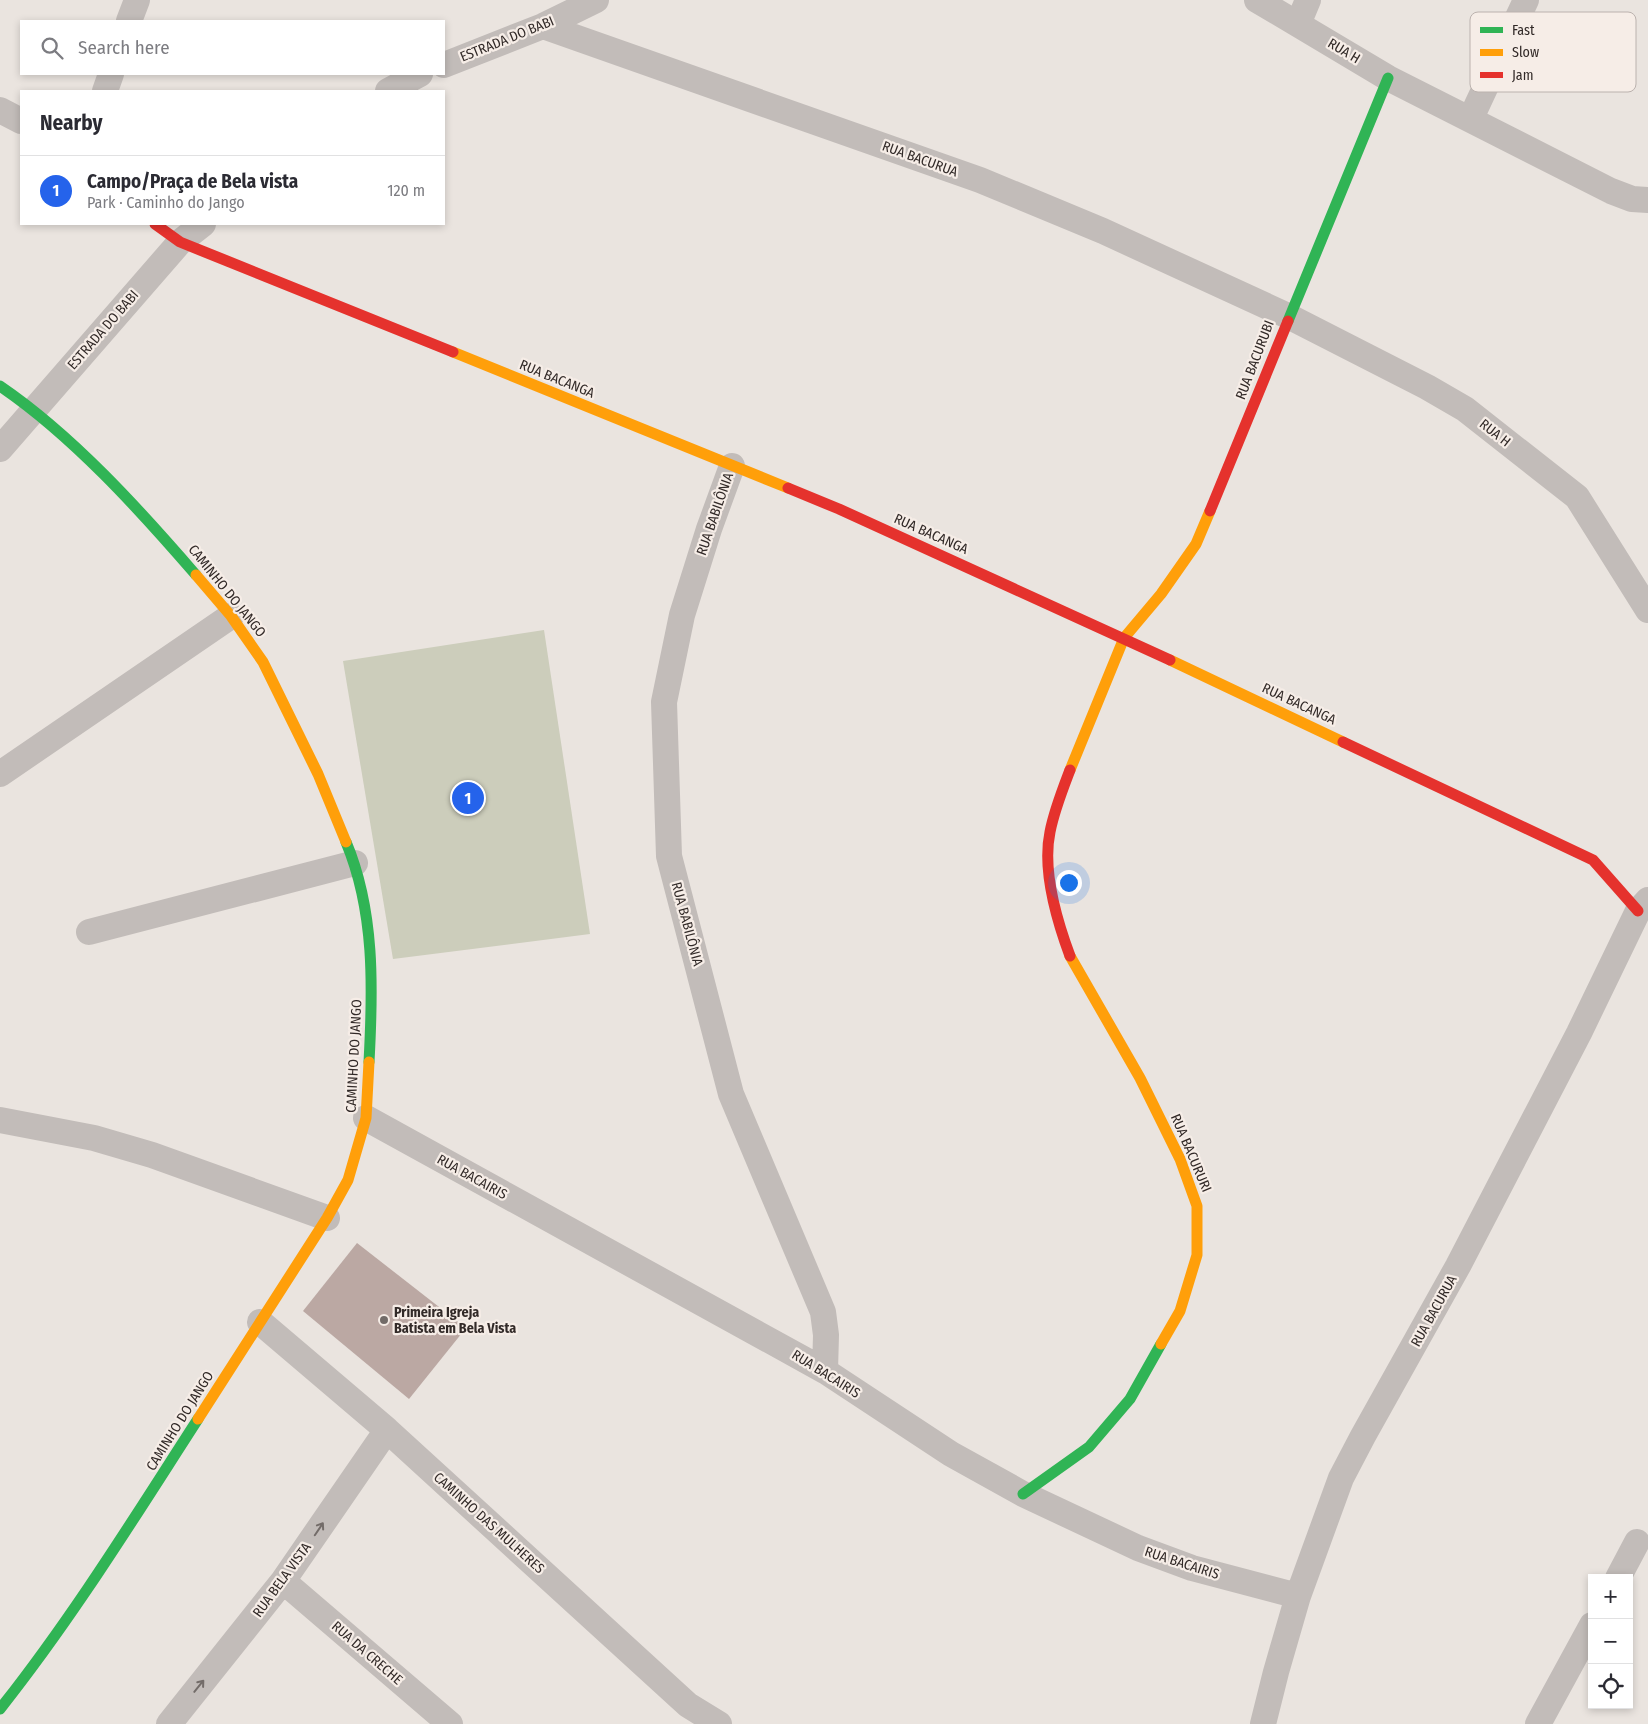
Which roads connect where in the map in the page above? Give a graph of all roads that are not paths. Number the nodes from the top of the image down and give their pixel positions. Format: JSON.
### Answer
{"nodes":[{"id":1,"x":137,"y":0,"type":"edge"},
{"id":2,"x":596,"y":0,"type":"edge"},
{"id":3,"x":1257,"y":0,"type":"edge"},
{"id":4,"x":1526,"y":0,"type":"edge"},
{"id":5,"x":1303,"y":12,"type":"edge"},
{"id":6,"x":1520,"y":12,"type":"edge"},
{"id":7,"x":130,"y":20,"type":"edge"},
{"id":8,"x":543,"y":26,"type":"junction"},
{"id":9,"x":445,"y":64,"type":"edge"},
{"id":10,"x":111,"y":75,"type":"edge"},
{"id":11,"x":418,"y":75,"type":"edge"},
{"id":12,"x":1388,"y":78,"type":"junction"},
{"id":13,"x":105,"y":90,"type":"edge"},
{"id":14,"x":390,"y":90,"type":"edge"},
{"id":15,"x":1483,"y":92,"type":"edge"},
{"id":16,"x":0,"y":110,"type":"edge"},
{"id":17,"x":1471,"y":118,"type":"junction"},
{"id":18,"x":20,"y":120,"type":"edge"},
{"id":19,"x":1648,"y":200,"type":"edge"},
{"id":20,"x":156,"y":225,"type":"edge"},
{"id":21,"x":202,"y":225,"type":"edge"},
{"id":22,"x":180,"y":242,"type":"junction"},
{"id":23,"x":1288,"y":316,"type":"junction"},
{"id":24,"x":0,"y":386,"type":"edge"},
{"id":25,"x":34,"y":409,"type":"junction"},
{"id":26,"x":0,"y":449,"type":"edge"},
{"id":27,"x":732,"y":466,"type":"junction"},
{"id":28,"x":1648,"y":610,"type":"edge"},
{"id":29,"x":231,"y":616,"type":"junction"},
{"id":30,"x":1124,"y":638,"type":"junction"},
{"id":31,"x":0,"y":774,"type":"edge"},
{"id":32,"x":355,"y":863,"type":"junction"},
{"id":33,"x":1643,"y":906,"type":"edge"},
{"id":34,"x":89,"y":932,"type":"dead end"},
{"id":35,"x":1072,"y":960,"type":"joint"},
{"id":36,"x":366,"y":1118,"type":"junction"},
{"id":37,"x":0,"y":1120,"type":"edge"},
{"id":38,"x":327,"y":1218,"type":"junction"},
{"id":39,"x":260,"y":1322,"type":"junction"},
{"id":40,"x":825,"y":1370,"type":"junction"},
{"id":41,"x":387,"y":1430,"type":"junction"},
{"id":42,"x":1023,"y":1494,"type":"junction"},
{"id":43,"x":1638,"y":1542,"type":"dead end"},
{"id":44,"x":1620,"y":1574,"type":"edge"},
{"id":45,"x":283,"y":1581,"type":"junction"},
{"id":46,"x":1298,"y":1596,"type":"junction"},
{"id":47,"x":1588,"y":1632,"type":"edge"},
{"id":48,"x":0,"y":1709,"type":"edge"},
{"id":49,"x":681,"y":1714,"type":"edge"},
{"id":50,"x":169,"y":1724,"type":"edge"},
{"id":51,"x":450,"y":1724,"type":"edge"},
{"id":52,"x":719,"y":1724,"type":"edge"},
{"id":53,"x":1264,"y":1724,"type":"edge"},
{"id":54,"x":1538,"y":1724,"type":"edge"}],
"edges":[{"from":1,"to":7,"type":"street"},
{"from":2,"to":8,"type":"street","name":"ESTRADA DO BABI"},
{"from":3,"to":5,"type":"street","name":"RUA H"},
{"from":4,"to":6,"type":"street"},
{"from":5,"to":12,"type":"street","name":"RUA H"},
{"from":8,"to":9,"type":"street","name":"ESTRADA DO BABI"},
{"from":8,"to":23,"type":"street","name":"RUA BACURUA"},
{"from":10,"to":13,"type":"street"},
{"from":11,"to":14,"type":"street"},
{"from":12,"to":17,"type":"street","name":"RUA H"},
{"from":12,"to":23,"type":"street","name":"RUA BACURUBI"},
{"from":15,"to":17,"type":"street"},
{"from":16,"to":18,"type":"street"},
{"from":17,"to":19,"type":"street","name":"RUA H"},
{"from":20,"to":22,"type":"street","name":"RUA BACANGA"},
{"from":21,"to":22,"type":"street","name":"ESTRADA DO BABI"},
{"from":22,"to":25,"type":"street","name":"ESTRADA DO BABI"},
{"from":22,"to":27,"type":"street","name":"RUA BACANGA"},
{"from":23,"to":28,"type":"street","name":"RUA H"},
{"from":23,"to":30,"type":"street","name":"RUA BACURUBI"},
{"from":24,"to":25,"type":"street"},
{"from":25,"to":26,"type":"street","name":"ESTRADA DO BABI"},
{"from":25,"to":29,"type":"street","name":"CAMINHO DO JANGO"},
{"from":27,"to":30,"type":"street","name":"RUA BACANGA"},
{"from":27,"to":40,"type":"street","name":"RUA BABILÔNIA"},
{"from":29,"to":31,"type":"street"},
{"from":29,"to":32,"type":"street","name":"CAMINHO DO JANGO"},
{"from":30,"to":33,"type":"street","name":"RUA BACANGA"},
{"from":30,"to":35,"type":"street","name":"RUA BACURUBI"},
{"from":32,"to":34,"type":"street"},
{"from":32,"to":36,"type":"street","name":"CAMINHO DO JANGO"},
{"from":33,"to":46,"type":"street","name":"RUA BACURUA"},
{"from":35,"to":42,"type":"street","name":"RUA BACURURI"},
{"from":36,"to":38,"type":"street","name":"CAMINHO DO JANGO"},
{"from":36,"to":40,"type":"street","name":"RUA BACAIRIS"},
{"from":37,"to":38,"type":"street"},
{"from":38,"to":39,"type":"street","name":"CAMINHO DO JANGO"},
{"from":39,"to":41,"type":"street","name":"CAMINHO DAS MULHERES"},
{"from":39,"to":48,"type":"street","name":"CAMINHO DO JANGO"},
{"from":40,"to":42,"type":"street","name":"RUA BACAIRIS"},
{"from":45,"to":41,"type":"street","name":"RUA BELA VISTA","one_way":true},
{"from":41,"to":49,"type":"street","name":"CAMINHO DAS MULHERES"},
{"from":42,"to":46,"type":"street","name":"RUA BACAIRIS"},
{"from":43,"to":44,"type":"street"},
{"from":50,"to":45,"type":"street","name":"RUA BELA VISTA","one_way":true},
{"from":45,"to":51,"type":"street","name":"RUA DA CRECHE"},
{"from":46,"to":53,"type":"street","name":"RUA BACURUA"},
{"from":47,"to":54,"type":"street"},
{"from":49,"to":52,"type":"street","name":"CAMINHO DAS MULHERES"}]}
